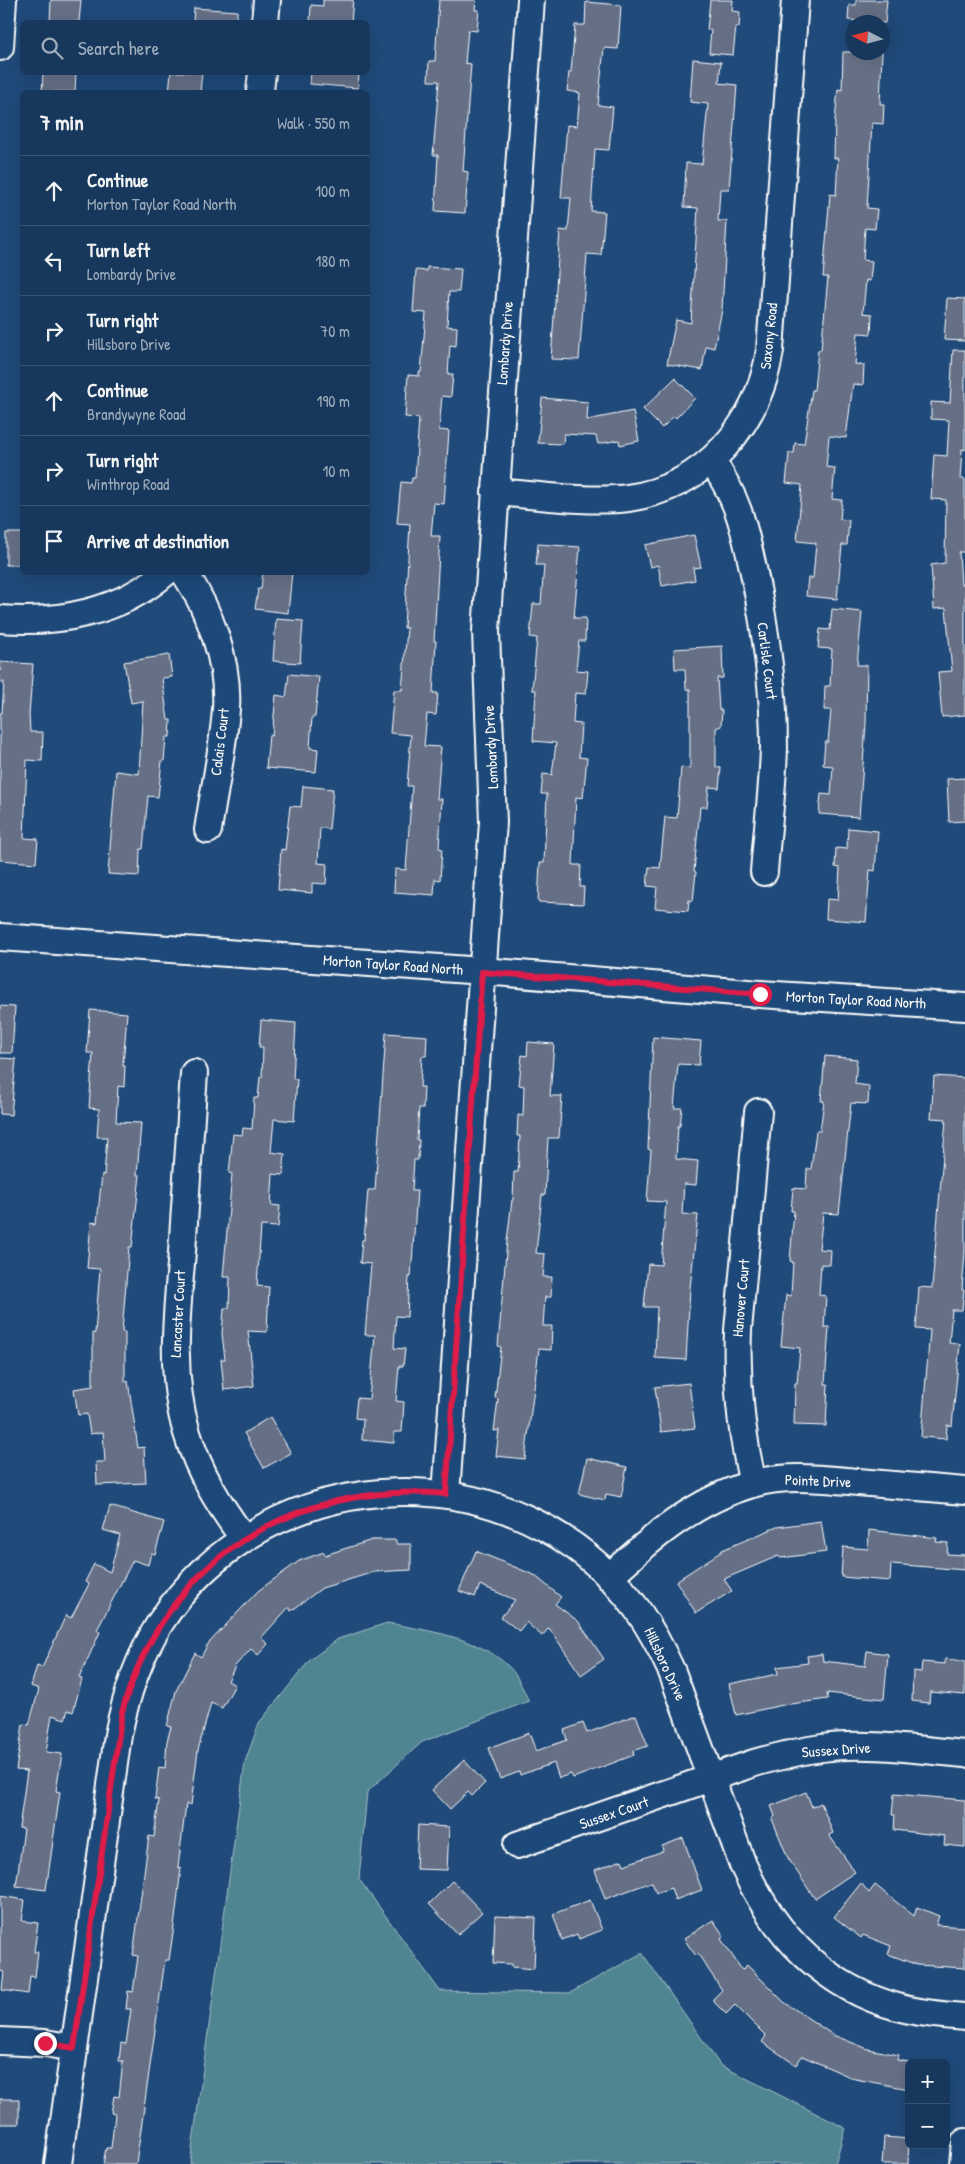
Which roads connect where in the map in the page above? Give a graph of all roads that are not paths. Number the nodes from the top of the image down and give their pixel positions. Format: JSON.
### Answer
{"nodes":[{"id":1,"x":3,"y":0,"type":"edge"},
{"id":2,"x":267,"y":0,"type":"edge"},
{"id":3,"x":531,"y":0,"type":"edge"},
{"id":4,"x":795,"y":0,"type":"edge"},
{"id":5,"x":265,"y":20,"type":"edge"},
{"id":6,"x":0,"y":47,"type":"edge"},
{"id":7,"x":262,"y":75,"type":"edge"},
{"id":8,"x":260,"y":90,"type":"edge"},
{"id":9,"x":711,"y":460,"type":"junction"},
{"id":10,"x":495,"y":492,"type":"junction"},
{"id":11,"x":162,"y":575,"type":"edge"},
{"id":12,"x":186,"y":575,"type":"edge"},
{"id":13,"x":0,"y":619,"type":"edge"},
{"id":14,"x":208,"y":830,"type":"dead end"},
{"id":15,"x":764,"y":872,"type":"dead end"},
{"id":16,"x":0,"y":937,"type":"edge"},
{"id":17,"x":482,"y":972,"type":"junction"},
{"id":18,"x":965,"y":1007,"type":"edge"},
{"id":19,"x":194,"y":1073,"type":"dead end"},
{"id":20,"x":758,"y":1112,"type":"dead end"},
{"id":21,"x":753,"y":1484,"type":"junction"},
{"id":22,"x":965,"y":1491,"type":"edge"},
{"id":23,"x":446,"y":1494,"type":"junction"},
{"id":24,"x":244,"y":1539,"type":"junction"},
{"id":25,"x":609,"y":1577,"type":"junction"},
{"id":26,"x":965,"y":1754,"type":"edge"},
{"id":27,"x":711,"y":1780,"type":"junction"},
{"id":28,"x":517,"y":1845,"type":"dead end"},
{"id":29,"x":965,"y":2017,"type":"edge"},
{"id":30,"x":0,"y":2041,"type":"edge"},
{"id":31,"x":74,"y":2048,"type":"junction"},
{"id":32,"x":965,"y":2142,"type":"edge"},
{"id":33,"x":58,"y":2164,"type":"edge"},
{"id":34,"x":963,"y":2164,"type":"edge"}],
"edges":[{"from":1,"to":6,"type":"street"},
{"from":2,"to":5,"type":"street"},
{"from":3,"to":10,"type":"street","name":"Lombardy Drive"},
{"from":4,"to":9,"type":"street","name":"Saxony Road"},
{"from":7,"to":8,"type":"street"},
{"from":9,"to":10,"type":"street","name":"Saxony Road"},
{"from":9,"to":15,"type":"street","name":"Carlisle Court"},
{"from":10,"to":17,"type":"street","name":"Lombardy Drive"},
{"from":11,"to":13,"type":"street"},
{"from":12,"to":14,"type":"street","name":"Calais Court"},
{"from":16,"to":17,"type":"street","name":"Morton Taylor Road North"},
{"from":17,"to":18,"type":"street","name":"Morton Taylor Road North"},
{"from":17,"to":23,"type":"street","name":"Lombardy Drive"},
{"from":19,"to":24,"type":"street","name":"Lancaster Court"},
{"from":20,"to":21,"type":"street","name":"Hanover Court"},
{"from":21,"to":22,"type":"street","name":"Pointe Drive"},
{"from":21,"to":25,"type":"street","name":"Pointe Drive"},
{"from":23,"to":24,"type":"street","name":"Hillsboro Drive"},
{"from":23,"to":25,"type":"street","name":"Hillsboro Drive"},
{"from":24,"to":31,"type":"street","name":"Hillsboro Drive"},
{"from":25,"to":27,"type":"street","name":"Hillsboro Drive"},
{"from":26,"to":27,"type":"street","name":"Sussex Drive"},
{"from":27,"to":28,"type":"street","name":"Sussex Court"},
{"from":27,"to":29,"type":"street","name":"Hillsboro Drive"},
{"from":30,"to":31,"type":"street"},
{"from":31,"to":33,"type":"street","name":"Hillsboro Drive"},
{"from":32,"to":34,"type":"street"}]}
